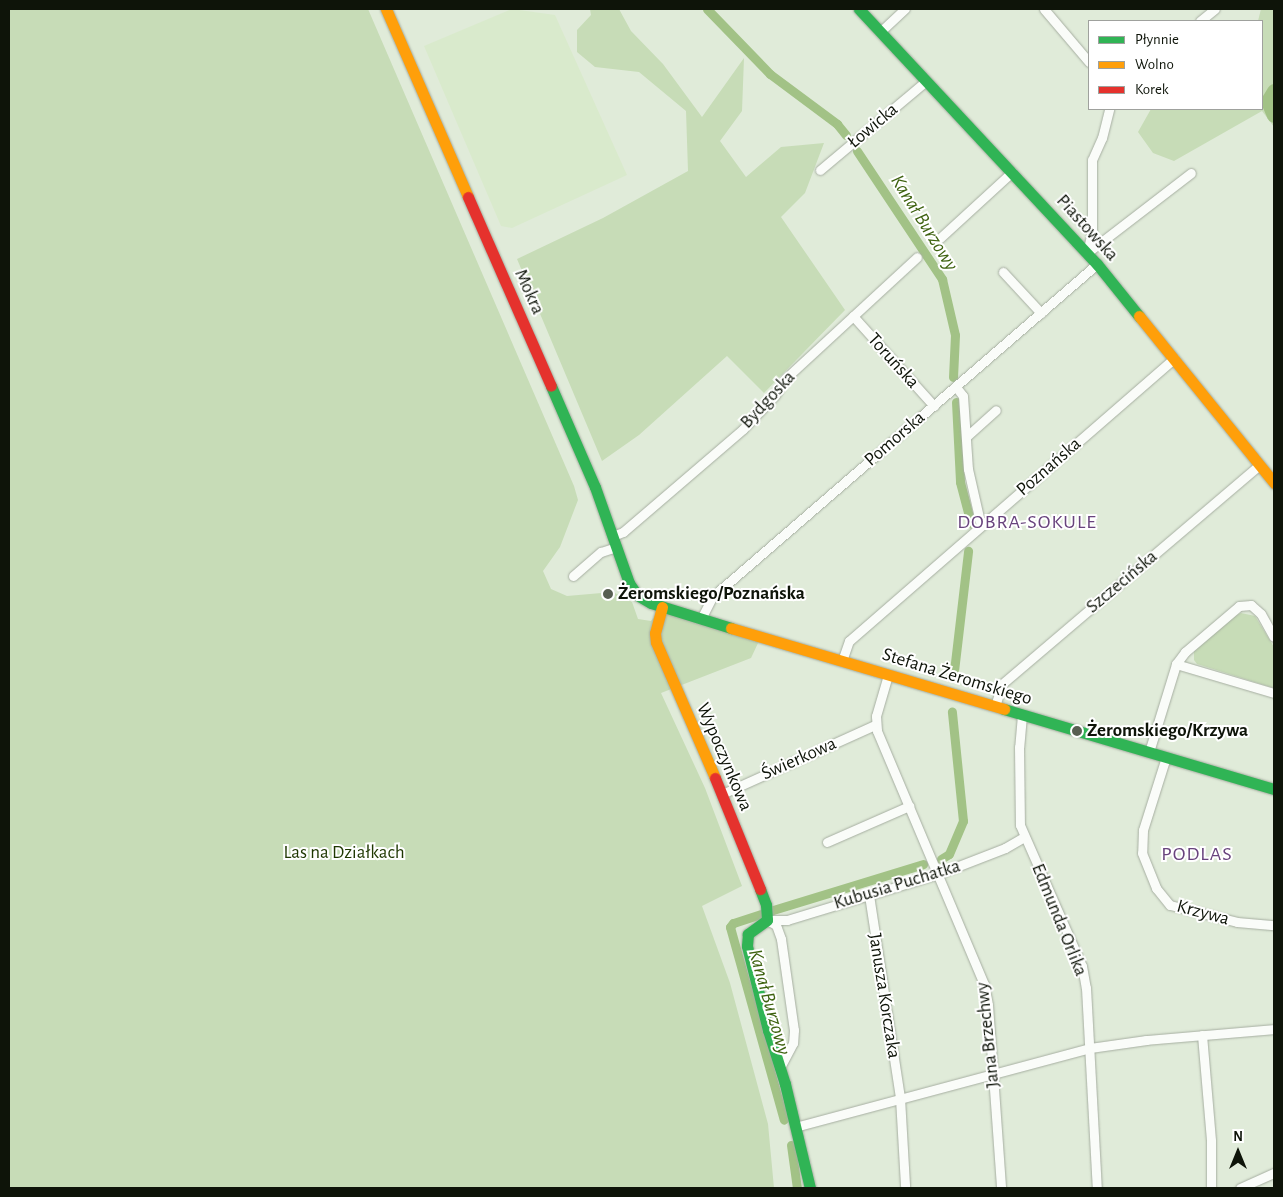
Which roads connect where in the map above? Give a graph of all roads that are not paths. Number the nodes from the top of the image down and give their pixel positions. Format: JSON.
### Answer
{"nodes":[{"id":1,"x":386,"y":9,"type":"edge"},
{"id":2,"x":859,"y":9,"type":"edge"},
{"id":3,"x":905,"y":9,"type":"edge"},
{"id":4,"x":1044,"y":9,"type":"edge"},
{"id":5,"x":1215,"y":9,"type":"edge"},
{"id":6,"x":1201,"y":20,"type":"edge"},
{"id":7,"x":880,"y":32,"type":"junction"},
{"id":8,"x":1088,"y":61,"type":"edge"},
{"id":9,"x":926,"y":80,"type":"junction"},
{"id":10,"x":1109,"y":110,"type":"edge"},
{"id":11,"x":820,"y":170,"type":"dead end"},
{"id":12,"x":1012,"y":172,"type":"junction"},
{"id":13,"x":1191,"y":173,"type":"dead end"},
{"id":14,"x":940,"y":238,"type":"dead end"},
{"id":15,"x":1087,"y":254,"type":"junction"},
{"id":16,"x":917,"y":257,"type":"dead end"},
{"id":17,"x":1097,"y":264,"type":"junction"},
{"id":18,"x":1003,"y":272,"type":"dead end"},
{"id":19,"x":1040,"y":313,"type":"junction"},
{"id":20,"x":853,"y":316,"type":"junction"},
{"id":21,"x":1174,"y":358,"type":"junction"},
{"id":22,"x":956,"y":387,"type":"junction"},
{"id":23,"x":934,"y":406,"type":"junction"},
{"id":24,"x":996,"y":410,"type":"dead end"},
{"id":25,"x":966,"y":437,"type":"junction"},
{"id":26,"x":1259,"y":465,"type":"junction"},
{"id":27,"x":1274,"y":484,"type":"edge"},
{"id":28,"x":981,"y":526,"type":"junction"},
{"id":29,"x":614,"y":542,"type":"junction"},
{"id":30,"x":573,"y":576,"type":"dead end"},
{"id":31,"x":633,"y":592,"type":"joint"},
{"id":32,"x":662,"y":607,"type":"junction"},
{"id":33,"x":700,"y":619,"type":"junction"},
{"id":34,"x":1274,"y":637,"type":"edge"},
{"id":35,"x":842,"y":661,"type":"junction"},
{"id":36,"x":1176,"y":664,"type":"junction"},
{"id":37,"x":888,"y":675,"type":"junction"},
{"id":38,"x":1274,"y":692,"type":"edge"},
{"id":39,"x":995,"y":706,"type":"junction"},
{"id":40,"x":1022,"y":715,"type":"junction"},
{"id":41,"x":876,"y":725,"type":"junction"},
{"id":42,"x":1149,"y":752,"type":"junction"},
{"id":43,"x":1166,"y":757,"type":"junction"},
{"id":44,"x":1274,"y":790,"type":"edge"},
{"id":45,"x":722,"y":794,"type":"junction"},
{"id":46,"x":909,"y":806,"type":"junction"},
{"id":47,"x":1024,"y":837,"type":"junction"},
{"id":48,"x":827,"y":842,"type":"dead end"},
{"id":49,"x":938,"y":874,"type":"junction"},
{"id":50,"x":869,"y":894,"type":"junction"},
{"id":51,"x":767,"y":920,"type":"junction"},
{"id":52,"x":1274,"y":925,"type":"edge"},
{"id":53,"x":1274,"y":1029,"type":"edge"},
{"id":54,"x":1202,"y":1035,"type":"junction"},
{"id":55,"x":1090,"y":1048,"type":"junction"},
{"id":56,"x":780,"y":1067,"type":"junction"},
{"id":57,"x":993,"y":1072,"type":"junction"},
{"id":58,"x":900,"y":1098,"type":"junction"},
{"id":59,"x":795,"y":1126,"type":"junction"},
{"id":60,"x":1274,"y":1173,"type":"edge"},
{"id":61,"x":905,"y":1186,"type":"dead end"},
{"id":62,"x":810,"y":1188,"type":"edge"},
{"id":63,"x":1001,"y":1188,"type":"edge"},
{"id":64,"x":1097,"y":1188,"type":"edge"},
{"id":65,"x":1211,"y":1188,"type":"edge"},
{"id":66,"x":1240,"y":1188,"type":"edge"}],
"edges":[{"from":1,"to":29,"type":"street","name":"Mokra"},
{"from":2,"to":7,"type":"street","name":"Piastowska"},
{"from":3,"to":7,"type":"street"},
{"from":4,"to":8,"type":"street"},
{"from":5,"to":6,"type":"street"},
{"from":7,"to":9,"type":"street","name":"Piastowska"},
{"from":9,"to":11,"type":"street","name":"Łowicka"},
{"from":9,"to":12,"type":"street","name":"Piastowska"},
{"from":10,"to":15,"type":"street"},
{"from":12,"to":14,"type":"street"},
{"from":12,"to":15,"type":"street","name":"Piastowska"},
{"from":13,"to":15,"type":"street"},
{"from":15,"to":17,"type":"street","name":"Piastowska"},
{"from":16,"to":20,"type":"street","name":"Bydgoska"},
{"from":17,"to":19,"type":"street","name":"Pomorska"},
{"from":17,"to":21,"type":"street","name":"Piastowska"},
{"from":18,"to":19,"type":"street"},
{"from":19,"to":22,"type":"street","name":"Pomorska"},
{"from":20,"to":23,"type":"street","name":"Toruńska"},
{"from":20,"to":29,"type":"street","name":"Bydgoska"},
{"from":21,"to":26,"type":"street","name":"Piastowska"},
{"from":21,"to":28,"type":"street","name":"Poznańska"},
{"from":22,"to":23,"type":"street","name":"Pomorska"},
{"from":22,"to":25,"type":"street"},
{"from":23,"to":33,"type":"street","name":"Pomorska"},
{"from":24,"to":25,"type":"street"},
{"from":25,"to":28,"type":"street"},
{"from":26,"to":27,"type":"street","name":"Piastowska"},
{"from":26,"to":39,"type":"street","name":"Szczecińska"},
{"from":28,"to":35,"type":"street","name":"Poznańska"},
{"from":29,"to":30,"type":"street","name":"Bydgoska"},
{"from":29,"to":31,"type":"street","name":"Mokra"},
{"from":31,"to":32,"type":"street","name":"Stefana Żeromskiego"},
{"from":32,"to":33,"type":"street","name":"Stefana Żeromskiego"},
{"from":32,"to":45,"type":"street","name":"Wypoczynkowa"},
{"from":33,"to":35,"type":"street","name":"Stefana Żeromskiego"},
{"from":34,"to":36,"type":"street"},
{"from":35,"to":37,"type":"street","name":"Stefana Żeromskiego"},
{"from":36,"to":38,"type":"street"},
{"from":36,"to":42,"type":"street"},
{"from":37,"to":39,"type":"street","name":"Stefana Żeromskiego"},
{"from":37,"to":41,"type":"street"},
{"from":39,"to":40,"type":"street","name":"Stefana Żeromskiego"},
{"from":40,"to":42,"type":"street","name":"Stefana Żeromskiego"},
{"from":40,"to":47,"type":"street","name":"Edmunda Orlika"},
{"from":41,"to":45,"type":"street","name":"Świerkowa"},
{"from":41,"to":46,"type":"street","name":"Jana Brzechwy"},
{"from":42,"to":43,"type":"street","name":"Stefana Żeromskiego"},
{"from":43,"to":44,"type":"street","name":"Stefana Żeromskiego"},
{"from":43,"to":52,"type":"street","name":"Krzywa"},
{"from":45,"to":51,"type":"street","name":"Wypoczynkowa"},
{"from":46,"to":48,"type":"street"},
{"from":46,"to":49,"type":"street","name":"Jana Brzechwy"},
{"from":47,"to":49,"type":"street","name":"Kubusia Puchatka"},
{"from":47,"to":55,"type":"street","name":"Edmunda Orlika"},
{"from":49,"to":50,"type":"street","name":"Kubusia Puchatka"},
{"from":49,"to":57,"type":"street","name":"Jana Brzechwy"},
{"from":50,"to":51,"type":"street","name":"Kubusia Puchatka"},
{"from":50,"to":58,"type":"street","name":"Janusza Korczaka"},
{"from":51,"to":56,"type":"street","name":"Wypoczynkowa"},
{"from":51,"to":56,"type":"street"},
{"from":53,"to":54,"type":"street"},
{"from":54,"to":55,"type":"street"},
{"from":54,"to":65,"type":"street"},
{"from":55,"to":57,"type":"street"},
{"from":55,"to":64,"type":"street","name":"Edmunda Orlika"},
{"from":56,"to":59,"type":"street"},
{"from":57,"to":58,"type":"street"},
{"from":57,"to":63,"type":"street","name":"Jana Brzechwy"},
{"from":58,"to":59,"type":"street"},
{"from":58,"to":61,"type":"street","name":"Janusza Korczaka"},
{"from":59,"to":62,"type":"street"},
{"from":60,"to":66,"type":"street"}]}
